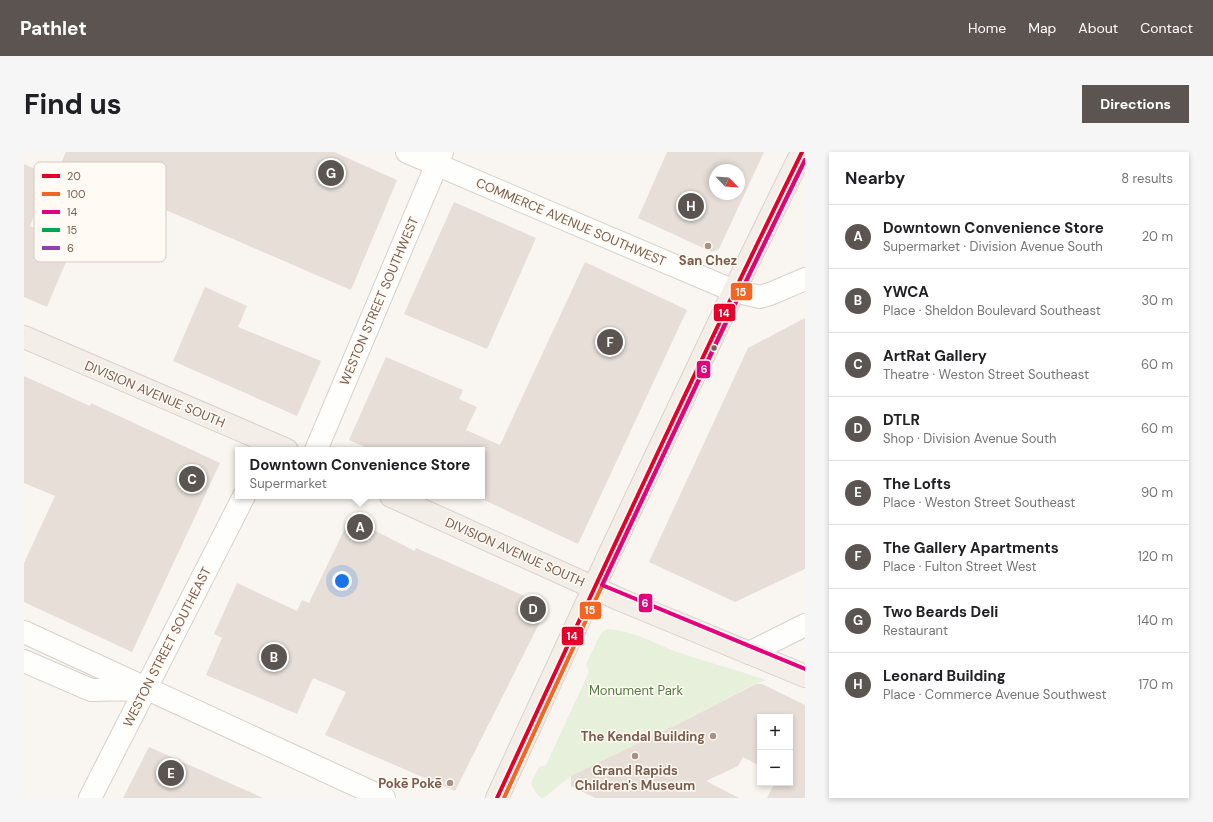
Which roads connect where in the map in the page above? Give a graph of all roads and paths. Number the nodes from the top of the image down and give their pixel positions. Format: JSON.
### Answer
{"nodes":[{"id":1,"x":408,"y":152,"type":"edge"},
{"id":2,"x":802,"y":152,"type":"edge"},
{"id":3,"x":439,"y":158,"type":"edge"},
{"id":4,"x":805,"y":279,"type":"edge"},
{"id":5,"x":734,"y":291,"type":"junction"},
{"id":6,"x":24,"y":337,"type":"edge"},
{"id":7,"x":273,"y":447,"type":"edge"},
{"id":8,"x":317,"y":447,"type":"edge"},
{"id":9,"x":242,"y":499,"type":"edge"},
{"id":10,"x":399,"y":499,"type":"edge"},
{"id":11,"x":594,"y":588,"type":"junction"},
{"id":12,"x":805,"y":625,"type":"edge"},
{"id":13,"x":24,"y":632,"type":"edge"},
{"id":14,"x":749,"y":652,"type":"junction"},
{"id":15,"x":24,"y":661,"type":"edge"},
{"id":16,"x":805,"y":676,"type":"edge"},
{"id":17,"x":146,"y":689,"type":"junction"},
{"id":18,"x":503,"y":796,"type":"edge"},
{"id":19,"x":90,"y":798,"type":"edge"},
{"id":20,"x":384,"y":798,"type":"edge"}],
"edges":[{"from":1,"to":3,"type":"street","name":"COMMERCE AVENUE SOUTHWEST"},
{"from":2,"to":5,"type":"main road"},
{"from":3,"to":5,"type":"street","name":"COMMERCE AVENUE SOUTHWEST"},
{"from":3,"to":8,"type":"street","name":"WESTON STREET SOUTHWEST"},
{"from":4,"to":5,"type":"street","name":"COMMERCE AVENUE SOUTHWEST"},
{"from":5,"to":11,"type":"main road"},
{"from":6,"to":7,"type":"main road","name":"DIVISION AVENUE SOUTH"},
{"from":9,"to":17,"type":"street","name":"WESTON STREET SOUTHEAST"},
{"from":10,"to":11,"type":"main road","name":"DIVISION AVENUE SOUTH"},
{"from":11,"to":14,"type":"main road","name":"DIVISION AVENUE SOUTH"},
{"from":11,"to":18,"type":"main road"},
{"from":12,"to":14,"type":"street"},
{"from":13,"to":17,"type":"street"},
{"from":14,"to":16,"type":"main road","name":"DIVISION AVENUE SOUTH"},
{"from":15,"to":17,"type":"street"},
{"from":17,"to":19,"type":"street","name":"WESTON STREET SOUTHEAST"},
{"from":17,"to":20,"type":"street"}]}
